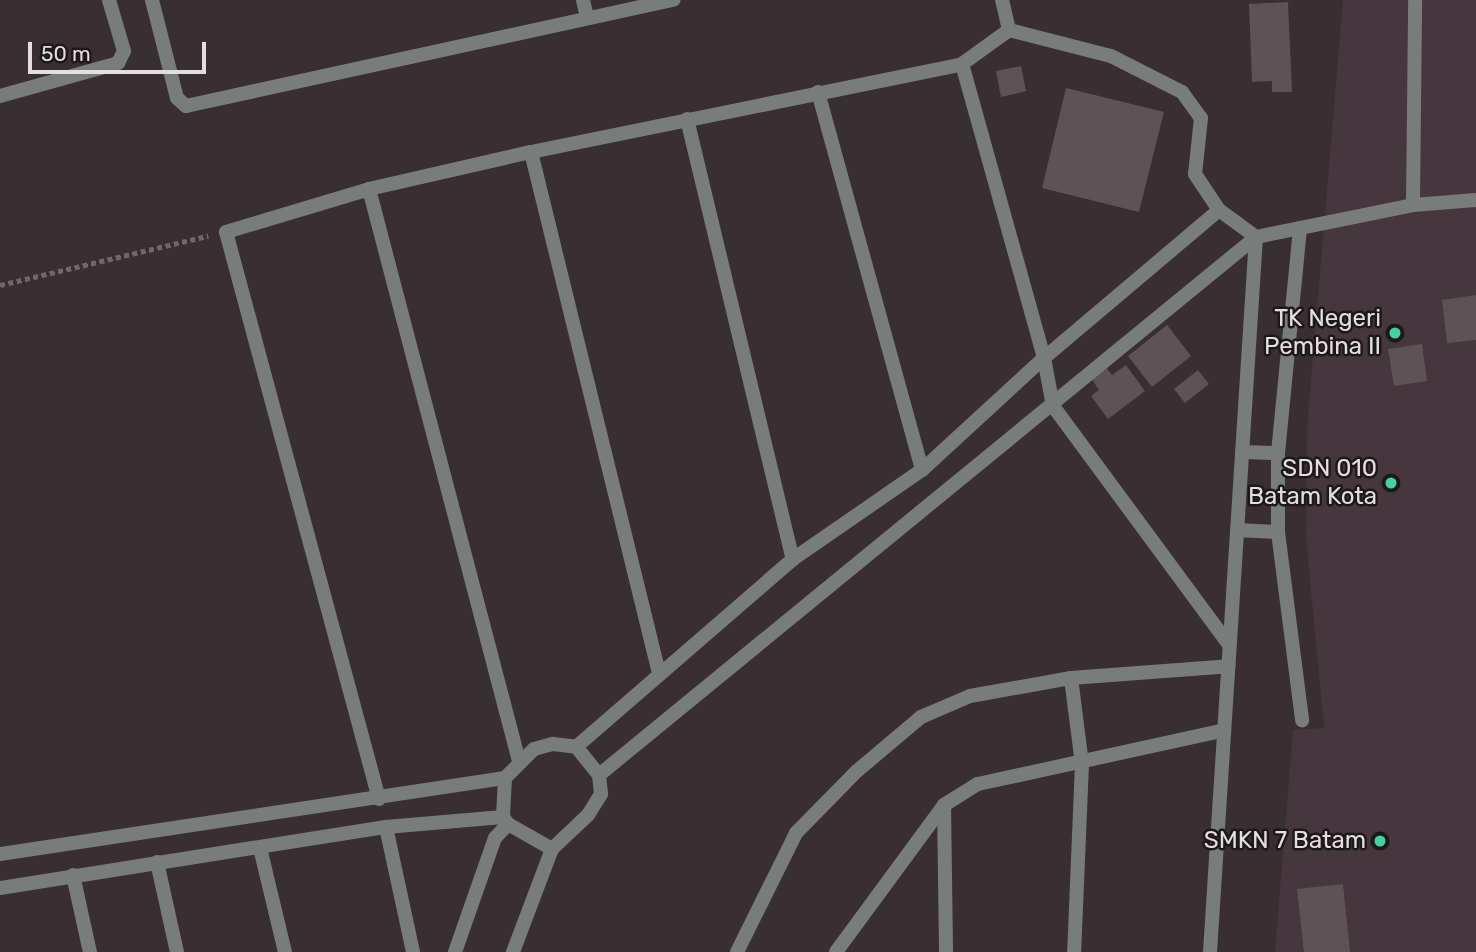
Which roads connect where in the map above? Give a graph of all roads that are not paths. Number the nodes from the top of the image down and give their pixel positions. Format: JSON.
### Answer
{"nodes":[{"id":1,"x":110,"y":0,"type":"edge"},
{"id":2,"x":152,"y":0,"type":"edge"},
{"id":3,"x":583,"y":0,"type":"edge"},
{"id":4,"x":674,"y":0,"type":"edge"},
{"id":5,"x":1002,"y":0,"type":"edge"},
{"id":6,"x":1415,"y":0,"type":"edge"},
{"id":7,"x":587,"y":17,"type":"junction"},
{"id":8,"x":1009,"y":30,"type":"junction"},
{"id":9,"x":962,"y":64,"type":"junction"},
{"id":10,"x":818,"y":92,"type":"junction"},
{"id":11,"x":0,"y":96,"type":"edge"},
{"id":12,"x":687,"y":119,"type":"junction"},
{"id":13,"x":531,"y":152,"type":"junction"},
{"id":14,"x":369,"y":189,"type":"junction"},
{"id":15,"x":1476,"y":200,"type":"edge"},
{"id":16,"x":1413,"y":205,"type":"junction"},
{"id":17,"x":1219,"y":210,"type":"junction"},
{"id":18,"x":1300,"y":228,"type":"junction"},
{"id":19,"x":1256,"y":237,"type":"junction"},
{"id":20,"x":1044,"y":358,"type":"junction"},
{"id":21,"x":1053,"y":406,"type":"junction"},
{"id":22,"x":1242,"y":452,"type":"junction"},
{"id":23,"x":1278,"y":453,"type":"junction"},
{"id":24,"x":922,"y":470,"type":"junction"},
{"id":25,"x":1237,"y":530,"type":"junction"},
{"id":26,"x":1278,"y":532,"type":"junction"},
{"id":27,"x":793,"y":559,"type":"junction"},
{"id":28,"x":1228,"y":643,"type":"junction"},
{"id":29,"x":1229,"y":666,"type":"junction"},
{"id":30,"x":659,"y":673,"type":"junction"},
{"id":31,"x":1071,"y":678,"type":"junction"},
{"id":32,"x":1302,"y":720,"type":"dead end"},
{"id":33,"x":1221,"y":731,"type":"junction"},
{"id":34,"x":576,"y":747,"type":"junction"},
{"id":35,"x":519,"y":761,"type":"junction"},
{"id":36,"x":1082,"y":764,"type":"junction"},
{"id":37,"x":599,"y":775,"type":"junction"},
{"id":38,"x":505,"y":778,"type":"junction"},
{"id":39,"x":379,"y":799,"type":"junction"},
{"id":40,"x":944,"y":805,"type":"junction"},
{"id":41,"x":505,"y":820,"type":"junction"},
{"id":42,"x":386,"y":827,"type":"junction"},
{"id":43,"x":260,"y":848,"type":"junction"},
{"id":44,"x":552,"y":849,"type":"junction"},
{"id":45,"x":0,"y":854,"type":"edge"},
{"id":46,"x":157,"y":862,"type":"junction"},
{"id":47,"x":73,"y":875,"type":"junction"},
{"id":48,"x":0,"y":888,"type":"edge"},
{"id":49,"x":90,"y":952,"type":"edge"},
{"id":50,"x":177,"y":952,"type":"edge"},
{"id":51,"x":285,"y":952,"type":"edge"},
{"id":52,"x":413,"y":952,"type":"edge"},
{"id":53,"x":455,"y":952,"type":"edge"},
{"id":54,"x":513,"y":952,"type":"edge"},
{"id":55,"x":737,"y":952,"type":"edge"},
{"id":56,"x":836,"y":952,"type":"edge"},
{"id":57,"x":946,"y":952,"type":"edge"},
{"id":58,"x":1074,"y":952,"type":"edge"},
{"id":59,"x":1210,"y":952,"type":"edge"}],
"edges":[{"from":1,"to":11,"type":"street"},
{"from":2,"to":7,"type":"street"},
{"from":3,"to":7,"type":"street"},
{"from":4,"to":7,"type":"street"},
{"from":5,"to":8,"type":"street"},
{"from":6,"to":16,"type":"street"},
{"from":8,"to":9,"type":"street"},
{"from":8,"to":17,"type":"street"},
{"from":9,"to":10,"type":"street"},
{"from":9,"to":20,"type":"street"},
{"from":10,"to":12,"type":"street"},
{"from":10,"to":24,"type":"street"},
{"from":12,"to":13,"type":"street"},
{"from":12,"to":27,"type":"street"},
{"from":13,"to":14,"type":"street"},
{"from":13,"to":30,"type":"street"},
{"from":14,"to":35,"type":"street"},
{"from":14,"to":39,"type":"street"},
{"from":15,"to":16,"type":"street"},
{"from":16,"to":18,"type":"street"},
{"from":17,"to":19,"type":"street"},
{"from":17,"to":20,"type":"street"},
{"from":18,"to":19,"type":"street"},
{"from":18,"to":23,"type":"street"},
{"from":19,"to":21,"type":"street"},
{"from":19,"to":22,"type":"street"},
{"from":20,"to":21,"type":"street"},
{"from":20,"to":24,"type":"street"},
{"from":21,"to":28,"type":"street"},
{"from":21,"to":37,"type":"street"},
{"from":22,"to":23,"type":"street"},
{"from":22,"to":25,"type":"street"},
{"from":23,"to":26,"type":"street"},
{"from":24,"to":27,"type":"street"},
{"from":25,"to":26,"type":"street"},
{"from":25,"to":28,"type":"street"},
{"from":26,"to":32,"type":"street"},
{"from":27,"to":30,"type":"street"},
{"from":28,"to":29,"type":"street"},
{"from":29,"to":31,"type":"street"},
{"from":29,"to":33,"type":"street"},
{"from":30,"to":34,"type":"street"},
{"from":31,"to":36,"type":"street"},
{"from":31,"to":55,"type":"street"},
{"from":33,"to":36,"type":"street"},
{"from":33,"to":59,"type":"street"},
{"from":34,"to":35,"type":"street"},
{"from":34,"to":37,"type":"street"},
{"from":35,"to":38,"type":"street"},
{"from":36,"to":40,"type":"street"},
{"from":36,"to":58,"type":"street"},
{"from":37,"to":44,"type":"street"},
{"from":38,"to":39,"type":"street"},
{"from":38,"to":41,"type":"street"},
{"from":39,"to":45,"type":"street"},
{"from":40,"to":56,"type":"street"},
{"from":40,"to":57,"type":"street"},
{"from":41,"to":42,"type":"street"},
{"from":41,"to":44,"type":"street"},
{"from":41,"to":53,"type":"street"},
{"from":42,"to":43,"type":"street"},
{"from":42,"to":52,"type":"street"},
{"from":43,"to":46,"type":"street"},
{"from":43,"to":51,"type":"street"},
{"from":44,"to":54,"type":"street"},
{"from":46,"to":47,"type":"street"},
{"from":46,"to":50,"type":"street"},
{"from":47,"to":48,"type":"street"},
{"from":47,"to":49,"type":"street"}]}
